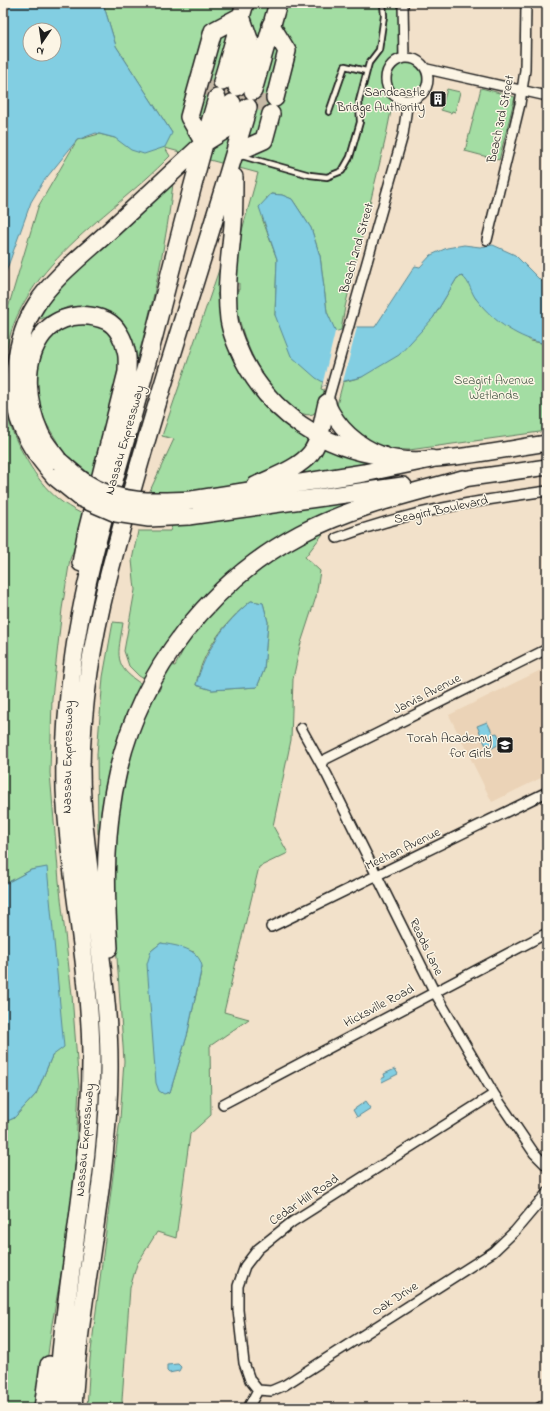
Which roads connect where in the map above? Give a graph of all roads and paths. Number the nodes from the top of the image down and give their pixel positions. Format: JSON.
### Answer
{"nodes":[{"id":1,"x":278,"y":3,"type":"edge"},
{"id":2,"x":383,"y":3,"type":"edge"},
{"id":3,"x":403,"y":3,"type":"edge"},
{"id":4,"x":526,"y":3,"type":"edge"},
{"id":5,"x":244,"y":10,"type":"edge"},
{"id":6,"x":271,"y":25,"type":"junction"},
{"id":7,"x":404,"y":58,"type":"junction"},
{"id":8,"x":427,"y":69,"type":"junction"},
{"id":9,"x":366,"y":71,"type":"junction"},
{"id":10,"x":522,"y":90,"type":"junction"},
{"id":11,"x":239,"y":96,"type":"junction"},
{"id":12,"x":547,"y":96,"type":"edge"},
{"id":13,"x":408,"y":100,"type":"junction"},
{"id":14,"x":329,"y":112,"type":"dead end"},
{"id":15,"x":204,"y":143,"type":"junction"},
{"id":16,"x":235,"y":153,"type":"junction"},
{"id":17,"x":487,"y":240,"type":"dead end"},
{"id":18,"x":327,"y":402,"type":"junction"},
{"id":19,"x":319,"y":436,"type":"junction"},
{"id":20,"x":547,"y":442,"type":"edge"},
{"id":21,"x":384,"y":456,"type":"junction"},
{"id":22,"x":431,"y":459,"type":"junction"},
{"id":23,"x":547,"y":467,"type":"edge"},
{"id":24,"x":463,"y":479,"type":"junction"},
{"id":25,"x":547,"y":491,"type":"edge"},
{"id":26,"x":241,"y":493,"type":"junction"},
{"id":27,"x":190,"y":508,"type":"junction"},
{"id":28,"x":337,"y":538,"type":"dead end"},
{"id":29,"x":547,"y":650,"type":"edge"},
{"id":30,"x":66,"y":719,"type":"junction"},
{"id":31,"x":301,"y":728,"type":"dead end"},
{"id":32,"x":320,"y":762,"type":"junction"},
{"id":33,"x":547,"y":792,"type":"edge"},
{"id":34,"x":377,"y":876,"type":"junction"},
{"id":35,"x":271,"y":928,"type":"dead end"},
{"id":36,"x":547,"y":933,"type":"edge"},
{"id":37,"x":434,"y":991,"type":"junction"},
{"id":38,"x":109,"y":1062,"type":"junction"},
{"id":39,"x":494,"y":1094,"type":"junction"},
{"id":40,"x":223,"y":1104,"type":"dead end"},
{"id":41,"x":547,"y":1166,"type":"edge"},
{"id":42,"x":83,"y":1184,"type":"junction"},
{"id":43,"x":547,"y":1193,"type":"edge"},
{"id":44,"x":258,"y":1390,"type":"junction"},
{"id":45,"x":547,"y":1403,"type":"edge"},
{"id":46,"x":43,"y":1408,"type":"edge"},
{"id":47,"x":57,"y":1408,"type":"edge"},
{"id":48,"x":73,"y":1408,"type":"edge"},
{"id":49,"x":248,"y":1408,"type":"edge"},
{"id":50,"x":539,"y":1408,"type":"edge"}],
"edges":[{"from":1,"to":6,"type":"highway","name":"Nassau Expressway"},
{"from":2,"to":9,"type":"lane"},
{"from":3,"to":7,"type":"street"},
{"from":4,"to":10,"type":"street","name":"Beach 3rd Street"},
{"from":5,"to":11,"type":"highway","name":"Nassau Expressway"},
{"from":5,"to":15,"type":"highway"},
{"from":6,"to":11,"type":"highway","name":"Nassau Expressway"},
{"from":6,"to":11,"type":"highway"},
{"from":7,"to":8,"type":"street"},
{"from":7,"to":13,"type":"street"},
{"from":8,"to":10,"type":"street"},
{"from":8,"to":13,"type":"street"},
{"from":9,"to":14,"type":"lane"},
{"from":9,"to":16,"type":"lane"},
{"from":10,"to":12,"type":"street"},
{"from":10,"to":17,"type":"street","name":"Beach 3rd Street"},
{"from":11,"to":15,"type":"highway"},
{"from":11,"to":15,"type":"highway","name":"Nassau Expressway"},
{"from":11,"to":16,"type":"highway","name":"Nassau Expressway"},
{"from":11,"to":16,"type":"highway"},
{"from":13,"to":18,"type":"street","name":"Beach 2nd Street"},
{"from":15,"to":27,"type":"highway","bridge":true},
{"from":15,"to":30,"type":"highway","name":"Nassau Expressway"},
{"from":16,"to":19,"type":"highway"},
{"from":16,"to":38,"type":"highway","name":"Nassau Expressway"},
{"from":18,"to":19,"type":"highway"},
{"from":18,"to":21,"type":"main road"},
{"from":19,"to":21,"type":"highway"},
{"from":19,"to":26,"type":"highway"},
{"from":20,"to":22,"type":"main road"},
{"from":21,"to":22,"type":"main road"},
{"from":22,"to":26,"type":"highway"},
{"from":23,"to":24,"type":"main road","name":"Seagirt Boulevard"},
{"from":24,"to":27,"type":"highway"},
{"from":24,"to":38,"type":"highway"},
{"from":25,"to":28,"type":"street","name":"Seagirt Boulevard"},
{"from":26,"to":27,"type":"highway"},
{"from":27,"to":30,"type":"highway","bridge":true},
{"from":29,"to":32,"type":"street","name":"Jarvis Avenue"},
{"from":30,"to":42,"type":"highway","name":"Nassau Expressway"},
{"from":31,"to":32,"type":"street","name":"Reads Lane"},
{"from":32,"to":34,"type":"street","name":"Reads Lane"},
{"from":33,"to":34,"type":"street","name":"Meehan Avenue"},
{"from":34,"to":35,"type":"street","name":"Meehan Avenue"},
{"from":34,"to":37,"type":"street","name":"Reads Lane"},
{"from":36,"to":37,"type":"street","name":"Hicksville Road"},
{"from":37,"to":39,"type":"street","name":"Reads Lane"},
{"from":37,"to":40,"type":"street","name":"Hicksville Road"},
{"from":38,"to":48,"type":"highway","name":"Nassau Expressway"},
{"from":39,"to":41,"type":"street","name":"Reads Lane"},
{"from":39,"to":44,"type":"street","name":"Cedar Hill Road"},
{"from":42,"to":46,"type":"highway"},
{"from":42,"to":47,"type":"highway","name":"Nassau Expressway"},
{"from":43,"to":44,"type":"street","name":"Oak Drive"},
{"from":44,"to":49,"type":"street"},
{"from":45,"to":50,"type":"street"}]}
